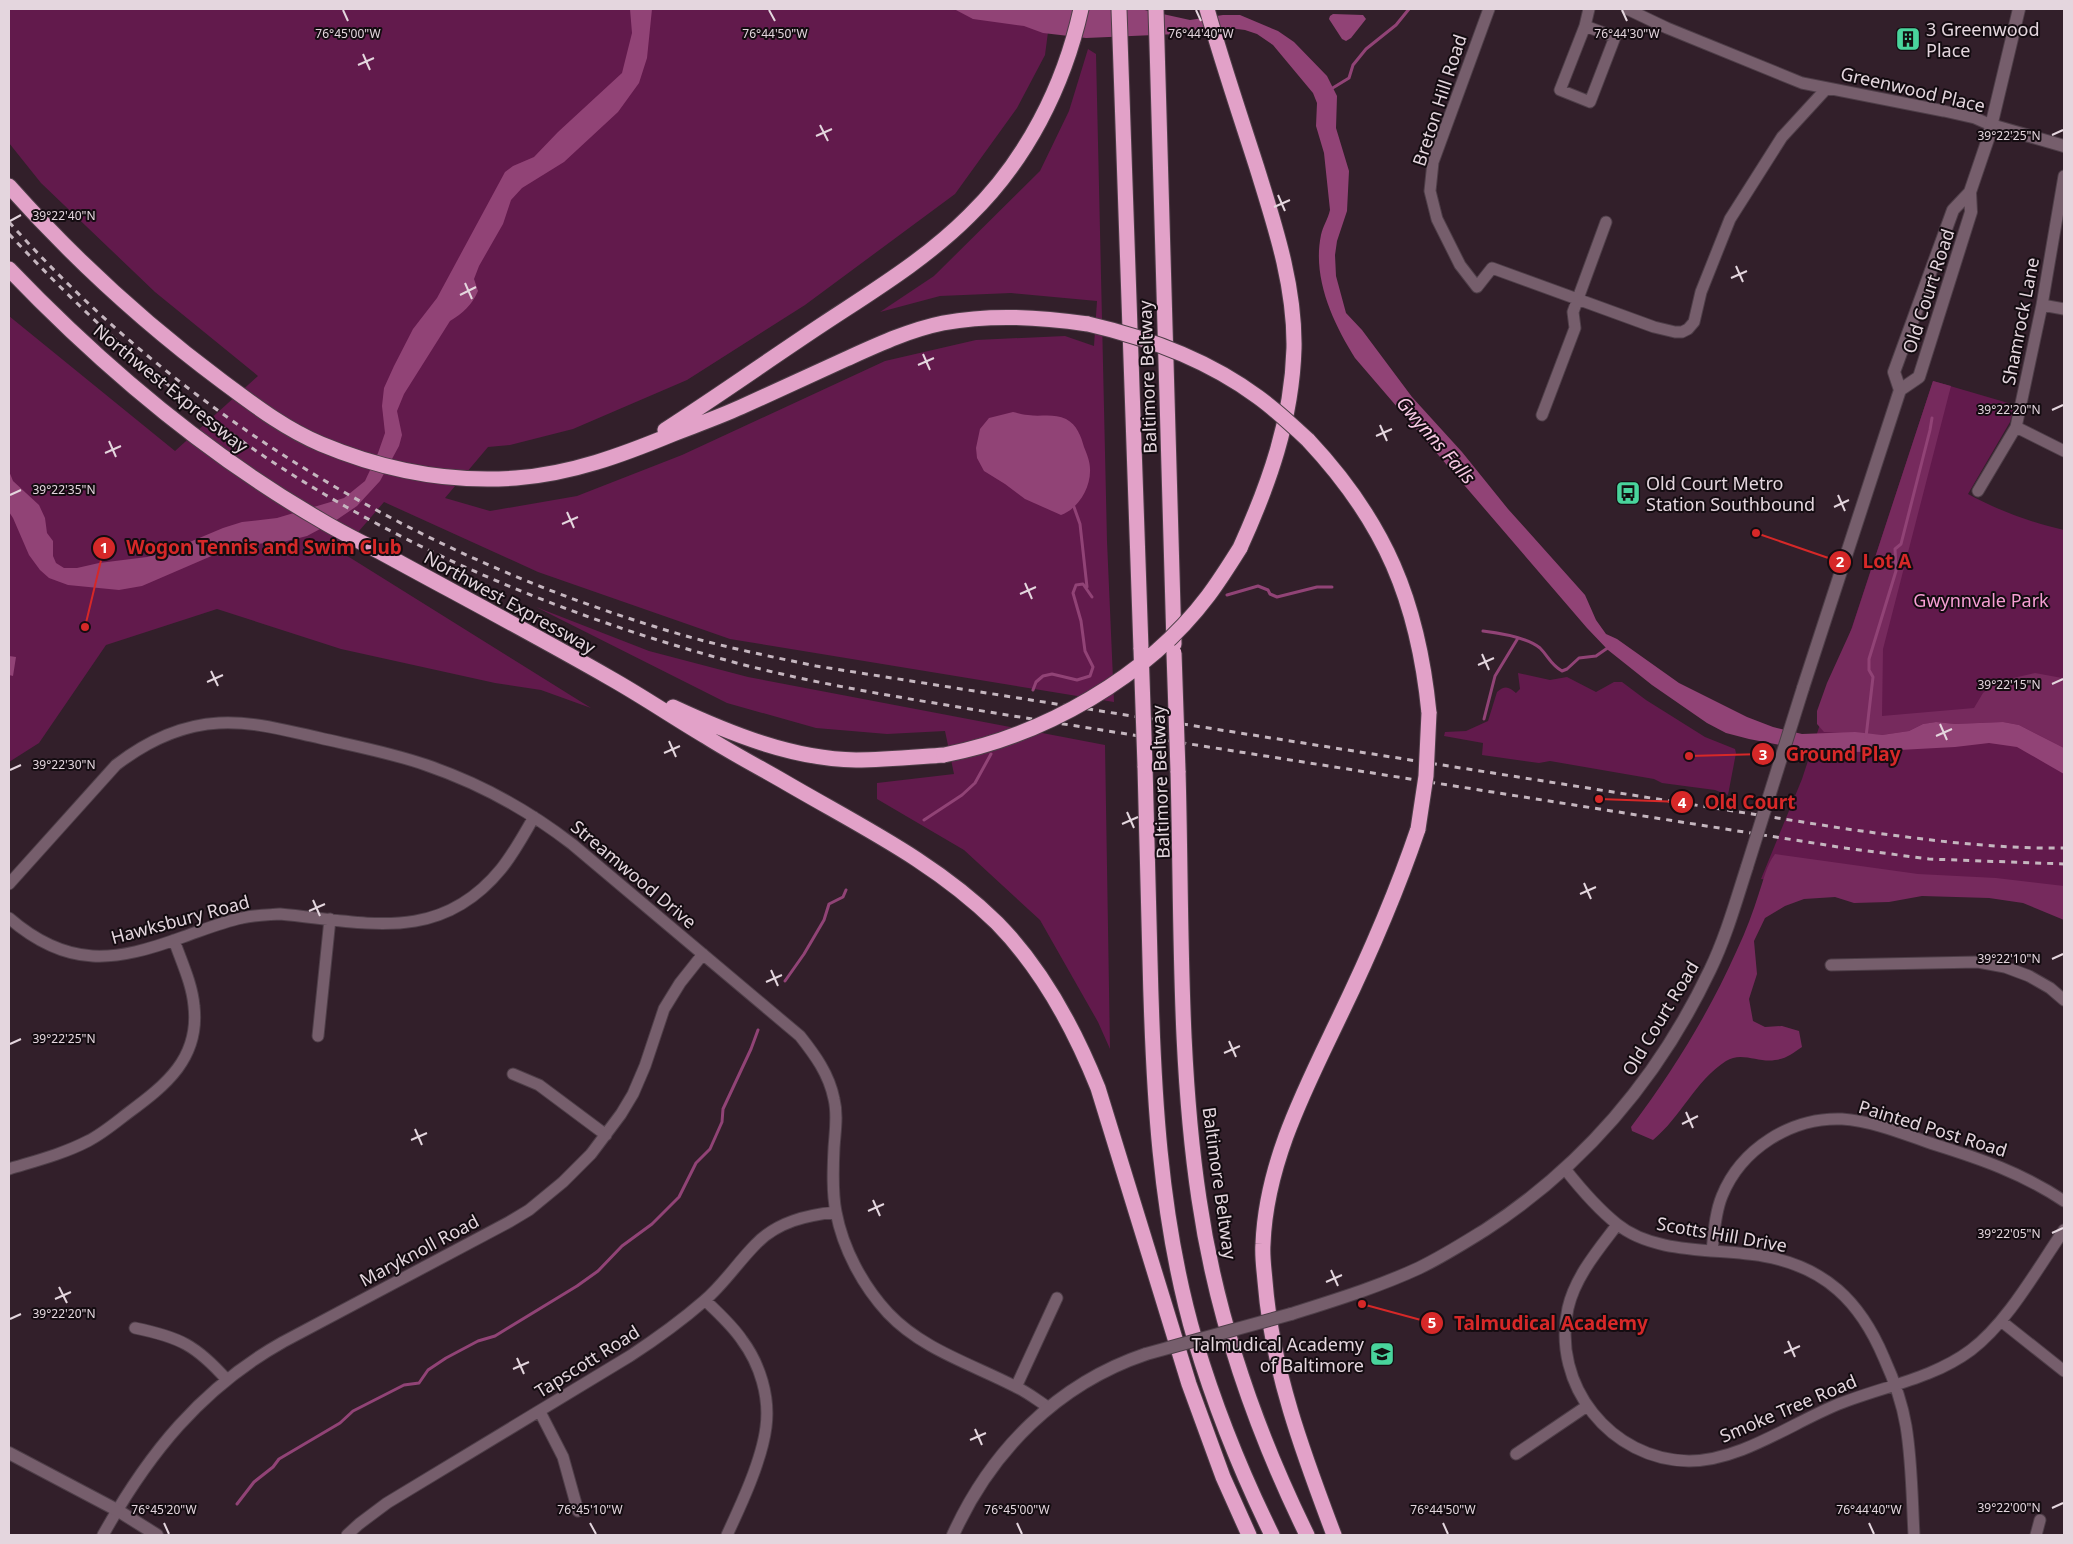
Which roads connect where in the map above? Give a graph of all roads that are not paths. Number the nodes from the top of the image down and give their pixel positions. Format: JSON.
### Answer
{"nodes":[{"id":1,"x":1081,"y":9,"type":"edge"},
{"id":2,"x":1119,"y":9,"type":"edge"},
{"id":3,"x":1156,"y":9,"type":"edge"},
{"id":4,"x":1207,"y":9,"type":"edge"},
{"id":5,"x":1489,"y":9,"type":"edge"},
{"id":6,"x":1589,"y":9,"type":"edge"},
{"id":7,"x":1627,"y":9,"type":"edge"},
{"id":8,"x":2020,"y":9,"type":"edge"},
{"id":9,"x":1585,"y":26,"type":"junction"},
{"id":10,"x":1827,"y":88,"type":"junction"},
{"id":11,"x":1991,"y":125,"type":"junction"},
{"id":12,"x":2064,"y":146,"type":"edge"},
{"id":13,"x":2064,"y":176,"type":"edge"},
{"id":14,"x":9,"y":186,"type":"edge"},
{"id":15,"x":1970,"y":192,"type":"junction"},
{"id":16,"x":1606,"y":222,"type":"dead end"},
{"id":17,"x":9,"y":269,"type":"edge"},
{"id":18,"x":1577,"y":300,"type":"junction"},
{"id":19,"x":2042,"y":305,"type":"junction"},
{"id":20,"x":2064,"y":309,"type":"edge"},
{"id":21,"x":1900,"y":390,"type":"junction"},
{"id":22,"x":1542,"y":415,"type":"dead end"},
{"id":23,"x":2016,"y":427,"type":"junction"},
{"id":24,"x":634,"y":450,"type":"junction"},
{"id":25,"x":2064,"y":451,"type":"edge"},
{"id":26,"x":1978,"y":491,"type":"dead end"},
{"id":27,"x":612,"y":679,"type":"junction"},
{"id":28,"x":534,"y":818,"type":"junction"},
{"id":29,"x":9,"y":884,"type":"edge"},
{"id":30,"x":9,"y":918,"type":"edge"},
{"id":31,"x":330,"y":919,"type":"junction"},
{"id":32,"x":174,"y":940,"type":"junction"},
{"id":33,"x":704,"y":954,"type":"junction"},
{"id":34,"x":1831,"y":965,"type":"dead end"},
{"id":35,"x":2064,"y":1000,"type":"edge"},
{"id":36,"x":318,"y":1036,"type":"dead end"},
{"id":37,"x":513,"y":1074,"type":"dead end"},
{"id":38,"x":606,"y":1135,"type":"junction"},
{"id":39,"x":9,"y":1169,"type":"edge"},
{"id":40,"x":1565,"y":1169,"type":"junction"},
{"id":41,"x":2064,"y":1201,"type":"edge"},
{"id":42,"x":836,"y":1212,"type":"junction"},
{"id":43,"x":1617,"y":1225,"type":"junction"},
{"id":44,"x":2064,"y":1230,"type":"edge"},
{"id":45,"x":1712,"y":1252,"type":"junction"},
{"id":46,"x":1057,"y":1298,"type":"dead end"},
{"id":47,"x":705,"y":1300,"type":"junction"},
{"id":48,"x":2002,"y":1321,"type":"junction"},
{"id":49,"x":135,"y":1328,"type":"dead end"},
{"id":50,"x":2064,"y":1371,"type":"edge"},
{"id":51,"x":227,"y":1380,"type":"junction"},
{"id":52,"x":1896,"y":1385,"type":"junction"},
{"id":53,"x":1016,"y":1387,"type":"junction"},
{"id":54,"x":1586,"y":1406,"type":"junction"},
{"id":55,"x":1048,"y":1407,"type":"junction"},
{"id":56,"x":540,"y":1412,"type":"junction"},
{"id":57,"x":9,"y":1452,"type":"edge"},
{"id":58,"x":1516,"y":1454,"type":"dead end"},
{"id":59,"x":117,"y":1510,"type":"junction"},
{"id":60,"x":578,"y":1510,"type":"dead end"},
{"id":61,"x":2040,"y":1520,"type":"dead end"},
{"id":62,"x":103,"y":1535,"type":"edge"},
{"id":63,"x":157,"y":1535,"type":"edge"},
{"id":64,"x":347,"y":1535,"type":"edge"},
{"id":65,"x":727,"y":1535,"type":"edge"},
{"id":66,"x":953,"y":1535,"type":"edge"},
{"id":67,"x":1249,"y":1535,"type":"edge"},
{"id":68,"x":1272,"y":1535,"type":"edge"},
{"id":69,"x":1307,"y":1535,"type":"edge"},
{"id":70,"x":1334,"y":1535,"type":"edge"},
{"id":71,"x":1914,"y":1535,"type":"edge"},
{"id":72,"x":2036,"y":1535,"type":"edge"}],
"edges":[{"from":1,"to":24,"type":"highway"},
{"from":2,"to":68,"type":"highway","name":"Baltimore Beltway","bridge":true},
{"from":3,"to":69,"type":"highway","name":"Baltimore Beltway","bridge":true},
{"from":4,"to":27,"type":"highway","bridge":true},
{"from":5,"to":18,"type":"street","name":"Breton Hill Road"},
{"from":6,"to":9,"type":"street"},
{"from":7,"to":10,"type":"street"},
{"from":8,"to":11,"type":"main road","name":"Old Court Road"},
{"from":9,"to":9,"type":"street"},
{"from":10,"to":11,"type":"street","name":"Greenwood Place"},
{"from":10,"to":18,"type":"street"},
{"from":11,"to":12,"type":"main road"},
{"from":11,"to":15,"type":"main road","name":"Old Court Road"},
{"from":13,"to":19,"type":"street","name":"Shamrock Lane"},
{"from":14,"to":24,"type":"highway","name":"Northwest Expressway"},
{"from":15,"to":21,"type":"main road","name":"Old Court Road"},
{"from":15,"to":21,"type":"main road","name":"Old Court Road"},
{"from":16,"to":18,"type":"street"},
{"from":17,"to":27,"type":"highway","name":"Northwest Expressway"},
{"from":18,"to":22,"type":"street"},
{"from":19,"to":20,"type":"street"},
{"from":19,"to":23,"type":"street","name":"Shamrock Lane"},
{"from":21,"to":40,"type":"main road","name":"Old Court Road","bridge":true},
{"from":23,"to":25,"type":"street"},
{"from":23,"to":26,"type":"street","name":"Shamrock Lane"},
{"from":24,"to":70,"type":"highway","bridge":true},
{"from":27,"to":67,"type":"highway"},
{"from":28,"to":29,"type":"street","name":"Streamwood Drive"},
{"from":28,"to":31,"type":"street","name":"Hawksbury Road"},
{"from":28,"to":33,"type":"street","name":"Streamwood Drive"},
{"from":30,"to":32,"type":"street","name":"Hawksbury Road"},
{"from":31,"to":32,"type":"street","name":"Hawksbury Road"},
{"from":31,"to":36,"type":"street"},
{"from":32,"to":39,"type":"street"},
{"from":33,"to":38,"type":"street","name":"Maryknoll Road"},
{"from":33,"to":42,"type":"street","name":"Streamwood Drive"},
{"from":34,"to":35,"type":"street"},
{"from":37,"to":38,"type":"street"},
{"from":38,"to":51,"type":"street","name":"Maryknoll Road"},
{"from":40,"to":43,"type":"street","name":"Scotts Hill Drive"},
{"from":40,"to":55,"type":"main road","name":"Old Court Road","bridge":true},
{"from":41,"to":45,"type":"street","name":"Painted Post Road"},
{"from":42,"to":47,"type":"street","name":"Tapscott Road"},
{"from":42,"to":53,"type":"street","name":"Streamwood Drive"},
{"from":43,"to":45,"type":"street","name":"Scotts Hill Drive"},
{"from":43,"to":54,"type":"street","name":"Smoke Tree Road"},
{"from":44,"to":48,"type":"street","name":"Smoke Tree Road"},
{"from":45,"to":52,"type":"street","name":"Scotts Hill Drive"},
{"from":46,"to":53,"type":"street"},
{"from":47,"to":56,"type":"street","name":"Tapscott Road"},
{"from":47,"to":65,"type":"street"},
{"from":48,"to":50,"type":"street"},
{"from":48,"to":52,"type":"street","name":"Smoke Tree Road"},
{"from":49,"to":51,"type":"street"},
{"from":51,"to":59,"type":"street","name":"Maryknoll Road"},
{"from":52,"to":54,"type":"street","name":"Smoke Tree Road"},
{"from":52,"to":71,"type":"street","name":"Scotts Hill Drive"},
{"from":53,"to":55,"type":"street","name":"Streamwood Drive"},
{"from":54,"to":58,"type":"street"},
{"from":55,"to":66,"type":"main road","name":"Old Court Road"},
{"from":56,"to":60,"type":"street"},
{"from":56,"to":64,"type":"street","name":"Tapscott Road"},
{"from":57,"to":59,"type":"main road"},
{"from":59,"to":62,"type":"street","name":"Maryknoll Road"},
{"from":59,"to":63,"type":"main road"},
{"from":61,"to":72,"type":"street"}]}
